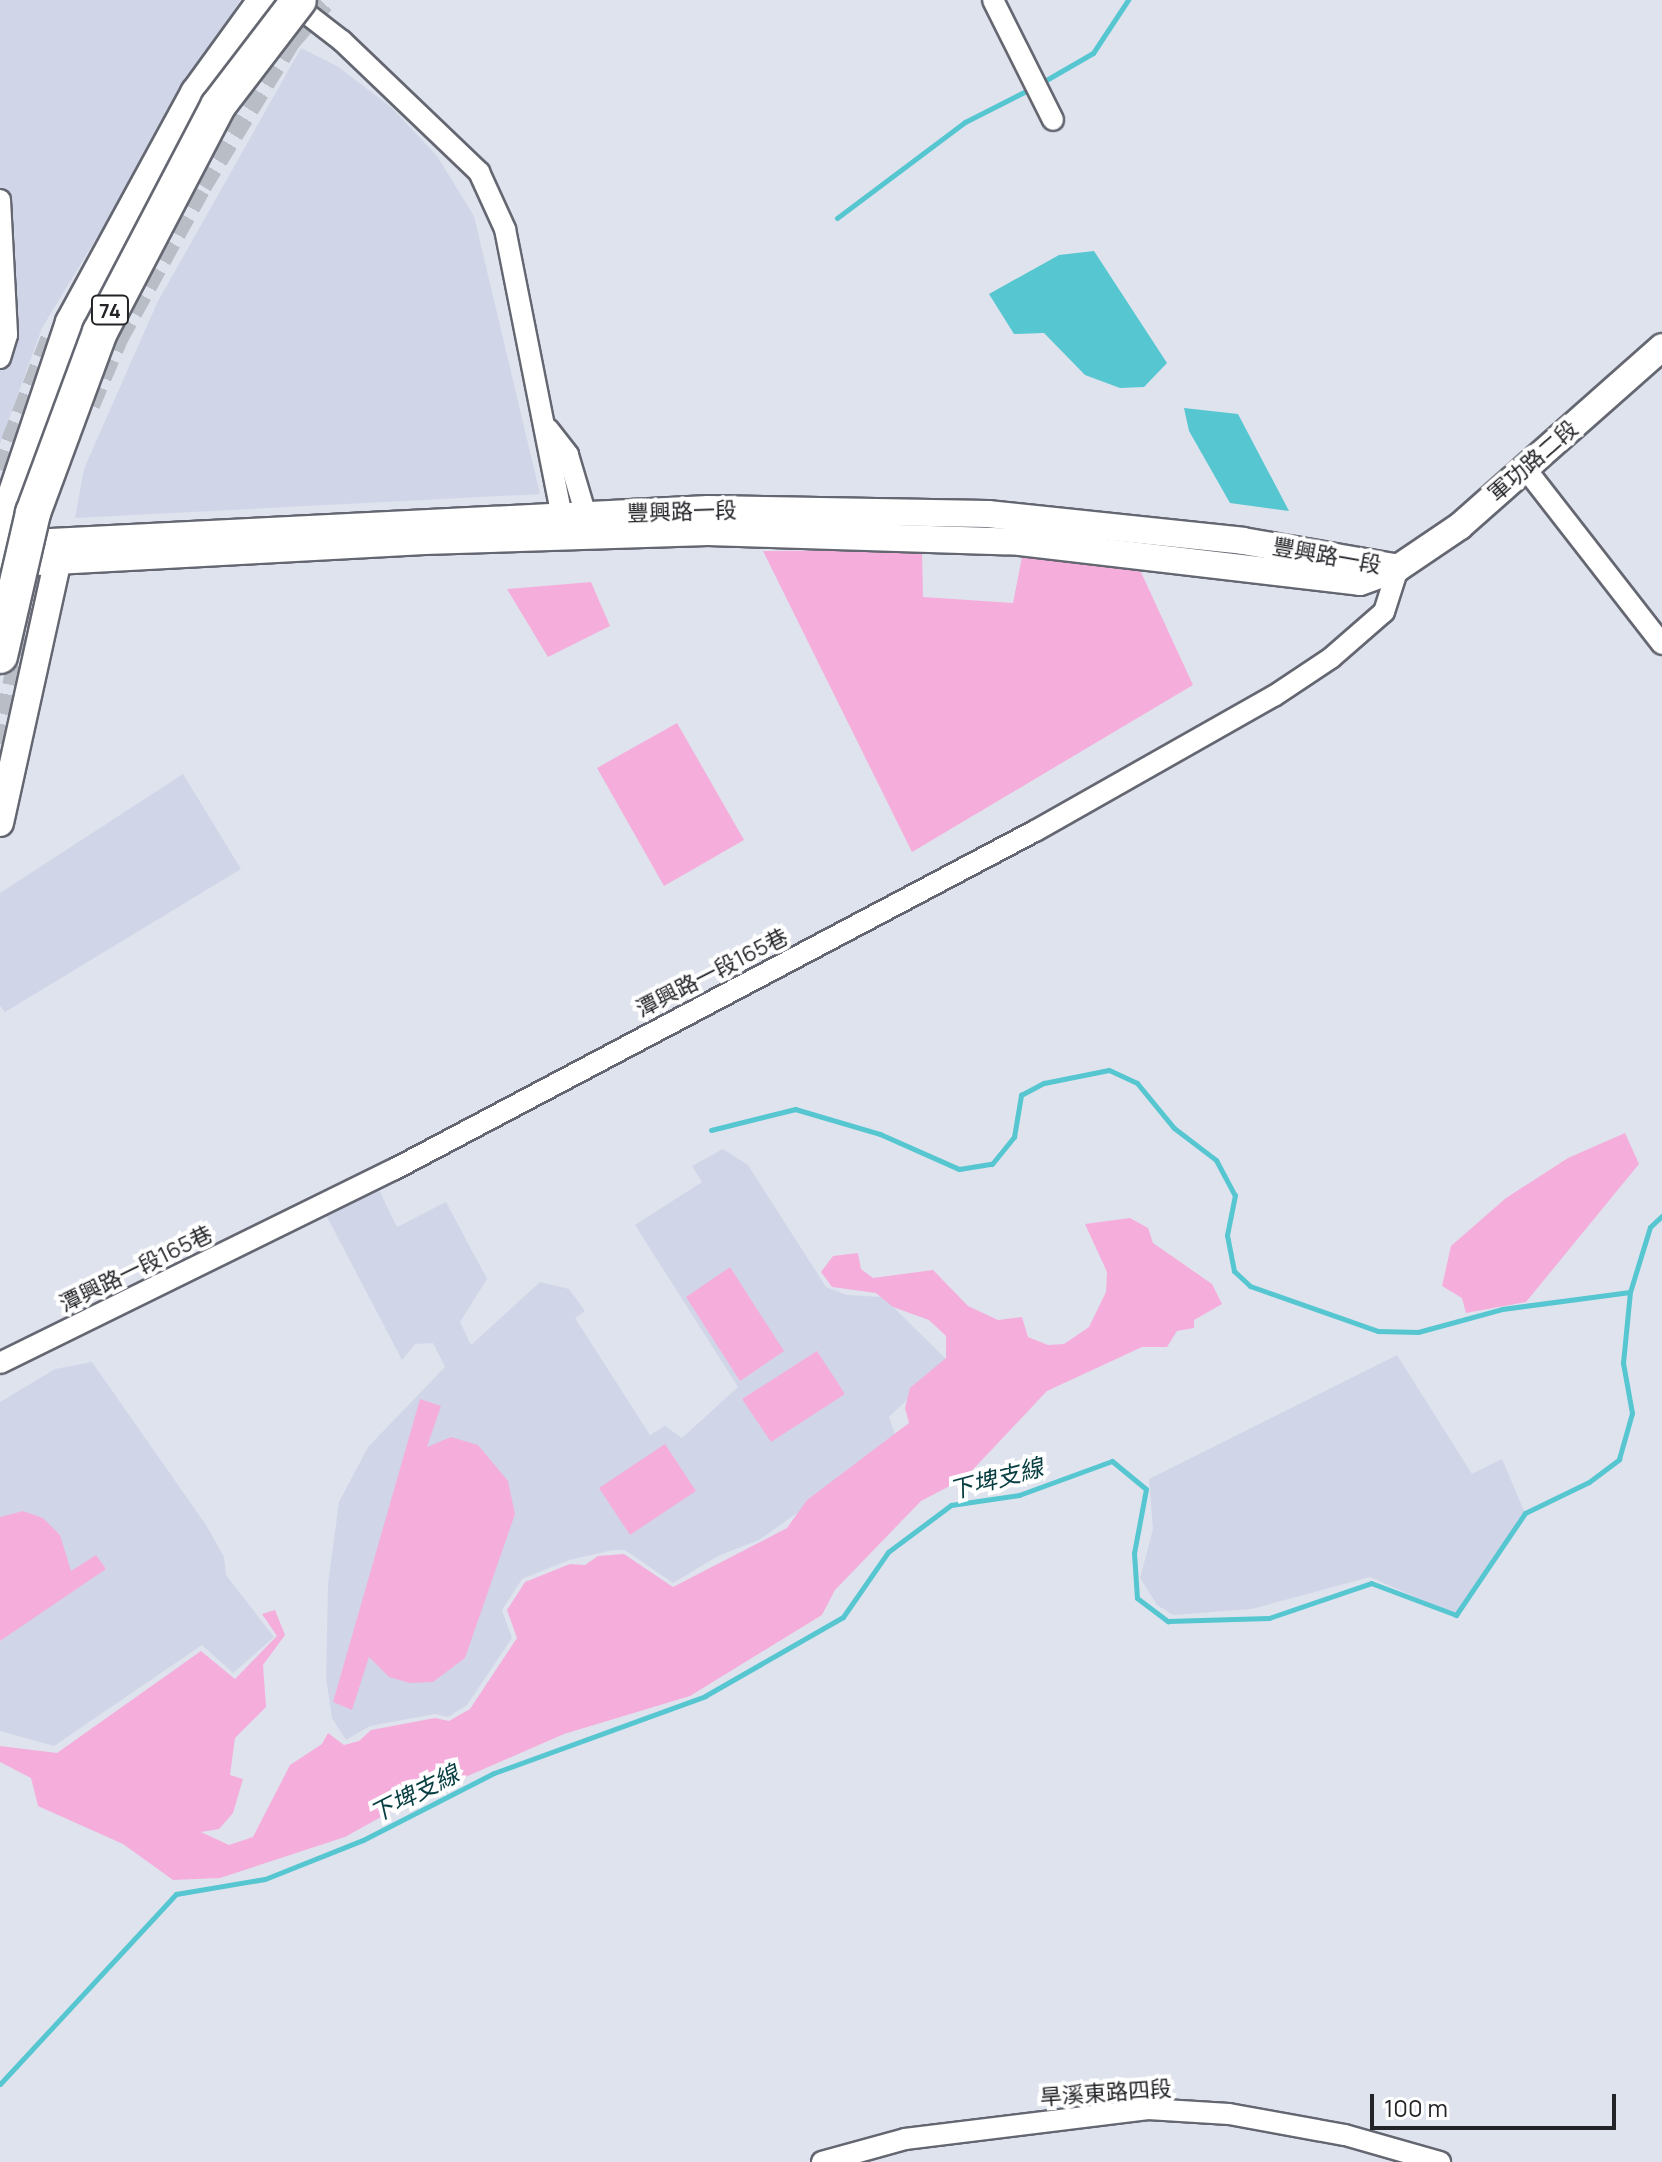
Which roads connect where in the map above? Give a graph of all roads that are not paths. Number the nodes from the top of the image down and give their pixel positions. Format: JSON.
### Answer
{"nodes":[{"id":1,"x":266,"y":0,"type":"edge"},
{"id":2,"x":288,"y":0,"type":"edge"},
{"id":3,"x":299,"y":0,"type":"edge"},
{"id":4,"x":993,"y":0,"type":"edge"},
{"id":5,"x":1053,"y":120,"type":"dead end"},
{"id":6,"x":0,"y":200,"type":"edge"},
{"id":7,"x":1662,"y":347,"type":"edge"},
{"id":8,"x":0,"y":358,"type":"edge"},
{"id":9,"x":1525,"y":468,"type":"junction"},
{"id":10,"x":576,"y":528,"type":"junction"},
{"id":11,"x":0,"y":543,"type":"edge"},
{"id":12,"x":59,"y":553,"type":"junction"},
{"id":13,"x":0,"y":564,"type":"edge"},
{"id":14,"x":1398,"y":568,"type":"junction"},
{"id":15,"x":1662,"y":644,"type":"edge"},
{"id":16,"x":0,"y":656,"type":"edge"},
{"id":17,"x":0,"y":823,"type":"edge"},
{"id":18,"x":0,"y":1363,"type":"edge"},
{"id":19,"x":822,"y":2162,"type":"edge"},
{"id":20,"x":1440,"y":2162,"type":"edge"}],
"edges":[{"from":1,"to":11,"type":"highway","number":"74"},
{"from":2,"to":10,"type":"street"},
{"from":3,"to":16,"type":"highway","number":"74","bridge":true},
{"from":4,"to":5,"type":"street"},
{"from":6,"to":8,"type":"street"},
{"from":7,"to":9,"type":"street","name":"軍功路二段"},
{"from":9,"to":14,"type":"street","name":"軍功路二段"},
{"from":9,"to":15,"type":"street"},
{"from":10,"to":12,"type":"street","name":"豐興路一段"},
{"from":10,"to":14,"type":"street","name":"豐興路一段"},
{"from":11,"to":12,"type":"street","name":"豐興路一段"},
{"from":12,"to":13,"type":"street","name":"豐興路一段"},
{"from":12,"to":17,"type":"street"},
{"from":14,"to":18,"type":"street","name":"潭興路一段165巷"},
{"from":19,"to":20,"type":"street","name":"旱溪東路四段"}]}
